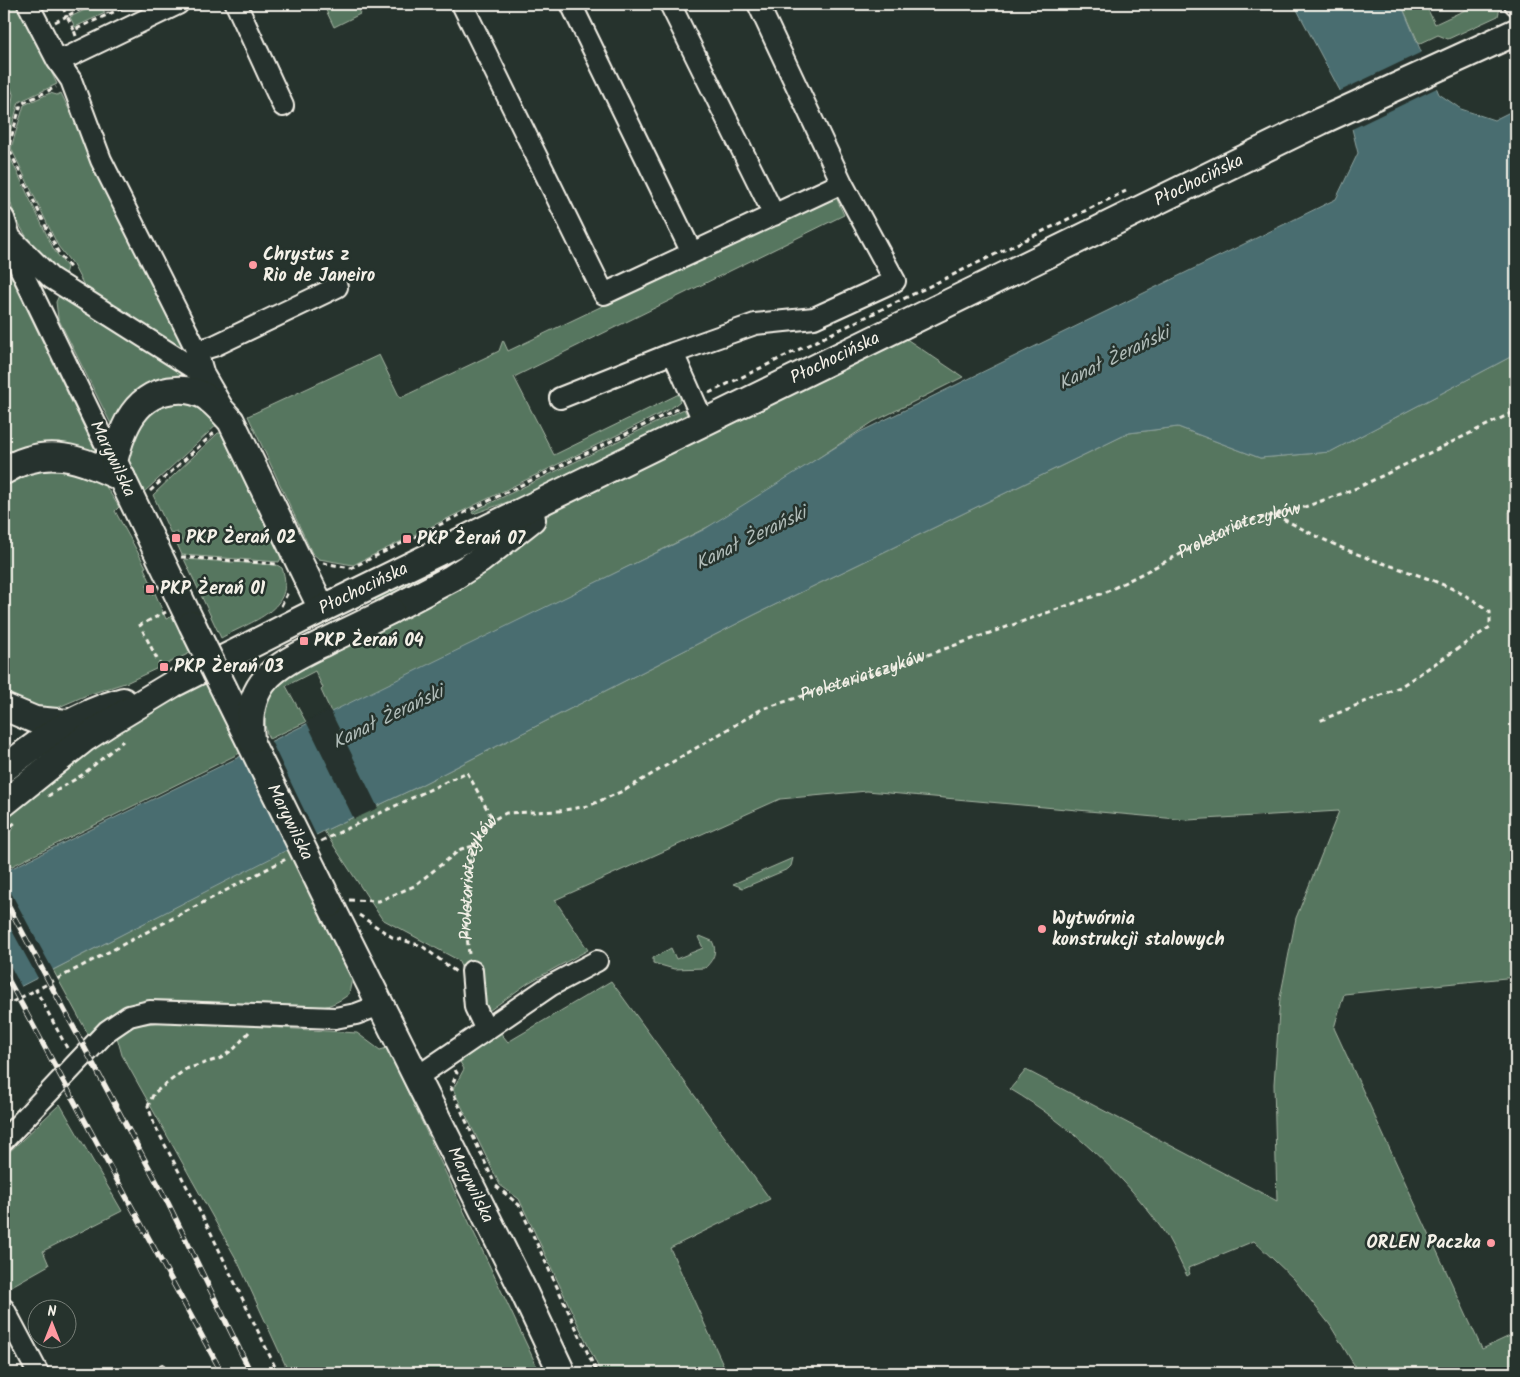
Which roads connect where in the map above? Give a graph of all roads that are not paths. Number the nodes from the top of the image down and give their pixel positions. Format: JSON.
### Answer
{"nodes":[{"id":1,"x":28,"y":4,"type":"edge"},
{"id":2,"x":178,"y":4,"type":"edge"},
{"id":3,"x":236,"y":4,"type":"edge"},
{"id":4,"x":462,"y":4,"type":"edge"},
{"id":5,"x":571,"y":4,"type":"edge"},
{"id":6,"x":670,"y":4,"type":"edge"},
{"id":7,"x":758,"y":4,"type":"edge"},
{"id":8,"x":1516,"y":32,"type":"edge"},
{"id":9,"x":57,"y":60,"type":"junction"},
{"id":10,"x":283,"y":106,"type":"dead end"},
{"id":11,"x":842,"y":183,"type":"junction"},
{"id":12,"x":774,"y":215,"type":"junction"},
{"id":13,"x":4,"y":218,"type":"edge"},
{"id":14,"x":8,"y":243,"type":"edge"},
{"id":15,"x":692,"y":253,"type":"junction"},
{"id":16,"x":337,"y":287,"type":"dead end"},
{"id":17,"x":197,"y":350,"type":"junction"},
{"id":18,"x":673,"y":353,"type":"junction"},
{"id":19,"x":204,"y":375,"type":"junction"},
{"id":20,"x":560,"y":398,"type":"dead end"},
{"id":21,"x":704,"y":423,"type":"junction"},
{"id":22,"x":225,"y":424,"type":"junction"},
{"id":23,"x":4,"y":470,"type":"edge"},
{"id":24,"x":118,"y":470,"type":"junction"},
{"id":25,"x":568,"y":489,"type":"junction"},
{"id":26,"x":322,"y":609,"type":"junction"},
{"id":27,"x":4,"y":707,"type":"edge"},
{"id":28,"x":76,"y":731,"type":"junction"},
{"id":29,"x":251,"y":745,"type":"junction"},
{"id":30,"x":5,"y":760,"type":"edge"},
{"id":31,"x":54,"y":765,"type":"junction"},
{"id":32,"x":4,"y":794,"type":"edge"},
{"id":33,"x":11,"y":812,"type":"edge"},
{"id":34,"x":598,"y":961,"type":"dead end"},
{"id":35,"x":472,"y":978,"type":"road end"},
{"id":36,"x":380,"y":1005,"type":"junction"},
{"id":37,"x":486,"y":1030,"type":"junction"},
{"id":38,"x":417,"y":1077,"type":"junction"},
{"id":39,"x":4,"y":1140,"type":"edge"},
{"id":40,"x":4,"y":1309,"type":"edge"},
{"id":41,"x":38,"y":1373,"type":"edge"},
{"id":42,"x":562,"y":1373,"type":"edge"}],
"edges":[{"from":1,"to":9,"type":"street"},
{"from":2,"to":9,"type":"street"},
{"from":3,"to":10,"type":"street"},
{"from":4,"to":15,"type":"street"},
{"from":5,"to":15,"type":"street"},
{"from":6,"to":12,"type":"street"},
{"from":7,"to":11,"type":"street"},
{"from":8,"to":21,"type":"main road","name":"Płochocińska"},
{"from":9,"to":17,"type":"street"},
{"from":11,"to":12,"type":"street"},
{"from":11,"to":18,"type":"street"},
{"from":12,"to":15,"type":"street"},
{"from":13,"to":14,"type":"street","name":"Marywilska"},
{"from":14,"to":19,"type":"street"},
{"from":14,"to":24,"type":"street","name":"Marywilska"},
{"from":16,"to":17,"type":"street"},
{"from":17,"to":19,"type":"street"},
{"from":18,"to":20,"type":"street"},
{"from":18,"to":21,"type":"street"},
{"from":19,"to":22,"type":"street"},
{"from":21,"to":25,"type":"main road","name":"Płochocińska"},
{"from":22,"to":24,"type":"main road"},
{"from":22,"to":26,"type":"main road"},
{"from":23,"to":24,"type":"main road"},
{"from":24,"to":29,"type":"main road","name":"Marywilska","bridge":true},
{"from":25,"to":26,"type":"main road","name":"Płochocińska"},
{"from":25,"to":29,"type":"main road","bridge":true},
{"from":26,"to":28,"type":"main road","name":"Płochocińska"},
{"from":27,"to":28,"type":"main road"},
{"from":28,"to":30,"type":"main road","name":"Płochocińska"},
{"from":28,"to":31,"type":"main road","name":"Płochocińska"},
{"from":29,"to":36,"type":"main road","name":"Marywilska","bridge":true},
{"from":30,"to":31,"type":"street"},
{"from":30,"to":32,"type":"main road"},
{"from":31,"to":33,"type":"main road","name":"Płochocińska"},
{"from":34,"to":37,"type":"street"},
{"from":35,"to":37,"type":"street"},
{"from":36,"to":38,"type":"main road","name":"Marywilska"},
{"from":36,"to":39,"type":"street"},
{"from":37,"to":38,"type":"street"},
{"from":38,"to":42,"type":"main road","name":"Marywilska"},
{"from":40,"to":41,"type":"street"}]}
